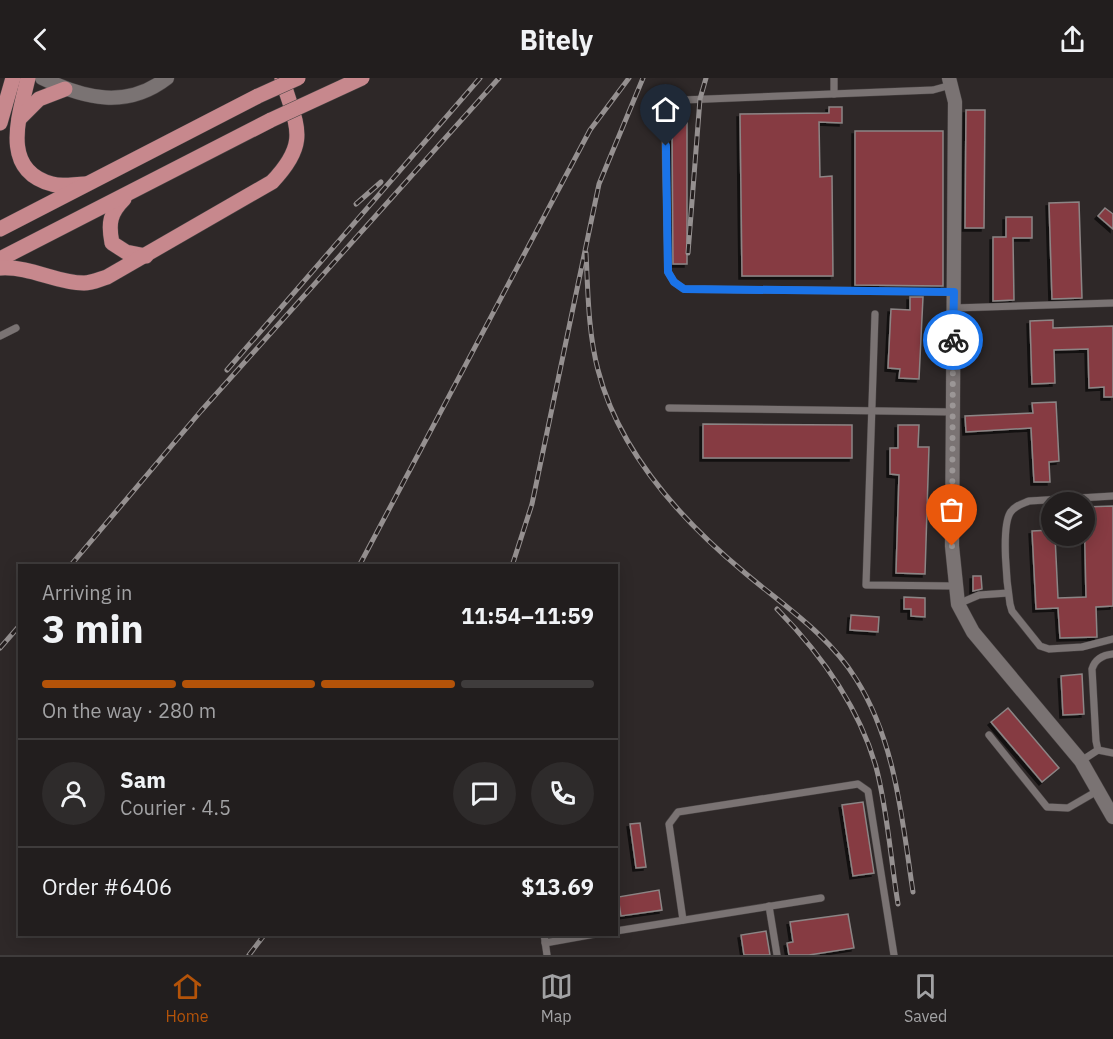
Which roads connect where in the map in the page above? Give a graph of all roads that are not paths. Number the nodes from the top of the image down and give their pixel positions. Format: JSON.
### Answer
{"nodes":[{"id":1,"x":13,"y":78,"type":"edge"},
{"id":2,"x":28,"y":78,"type":"edge"},
{"id":3,"x":42,"y":78,"type":"edge"},
{"id":4,"x":167,"y":78,"type":"edge"},
{"id":5,"x":282,"y":78,"type":"edge"},
{"id":6,"x":297,"y":78,"type":"edge"},
{"id":7,"x":362,"y":78,"type":"edge"},
{"id":8,"x":834,"y":78,"type":"edge"},
{"id":9,"x":950,"y":82,"type":"edge"},
{"id":10,"x":65,"y":89,"type":"junction"},
{"id":11,"x":834,"y":94,"type":"junction"},
{"id":12,"x":19,"y":119,"type":"junction"},
{"id":13,"x":0,"y":123,"type":"edge"},
{"id":14,"x":91,"y":184,"type":"junction"},
{"id":15,"x":128,"y":194,"type":"junction"},
{"id":16,"x":0,"y":229,"type":"edge"},
{"id":17,"x":146,"y":256,"type":"junction"},
{"id":18,"x":0,"y":259,"type":"edge"},
{"id":19,"x":0,"y":268,"type":"edge"},
{"id":20,"x":954,"y":292,"type":"junction"},
{"id":21,"x":1113,"y":303,"type":"edge"},
{"id":22,"x":954,"y":308,"type":"junction"},
{"id":23,"x":875,"y":314,"type":"dead end"},
{"id":24,"x":16,"y":328,"type":"dead end"},
{"id":25,"x":0,"y":336,"type":"edge"},
{"id":26,"x":669,"y":408,"type":"dead end"},
{"id":27,"x":871,"y":410,"type":"junction"},
{"id":28,"x":953,"y":412,"type":"junction"},
{"id":29,"x":1113,"y":496,"type":"edge"},
{"id":30,"x":955,"y":586,"type":"junction"},
{"id":31,"x":1008,"y":593,"type":"junction"},
{"id":32,"x":958,"y":604,"type":"junction"},
{"id":33,"x":1113,"y":639,"type":"edge"},
{"id":34,"x":1113,"y":654,"type":"edge"},
{"id":35,"x":988,"y":735,"type":"dead end"},
{"id":36,"x":1098,"y":750,"type":"junction"},
{"id":37,"x":1113,"y":753,"type":"edge"},
{"id":38,"x":1081,"y":761,"type":"junction"},
{"id":39,"x":1099,"y":790,"type":"junction"},
{"id":40,"x":1110,"y":801,"type":"edge"},
{"id":41,"x":1113,"y":817,"type":"edge"},
{"id":42,"x":821,"y":898,"type":"dead end"},
{"id":43,"x":769,"y":906,"type":"junction"},
{"id":44,"x":683,"y":920,"type":"junction"},
{"id":45,"x":618,"y":931,"type":"edge"},
{"id":46,"x":544,"y":936,"type":"edge"},
{"id":47,"x":584,"y":936,"type":"edge"},
{"id":48,"x":545,"y":943,"type":"junction"},
{"id":49,"x":547,"y":955,"type":"edge"},
{"id":50,"x":777,"y":955,"type":"edge"},
{"id":51,"x":894,"y":955,"type":"edge"}],
"edges":[{"from":1,"to":13,"type":"main road"},
{"from":2,"to":12,"type":"main road"},
{"from":3,"to":10,"type":"street"},
{"from":4,"to":10,"type":"street"},
{"from":5,"to":17,"type":"main road"},
{"from":6,"to":14,"type":"main road","bridge":true},
{"from":7,"to":15,"type":"main road","bridge":true},
{"from":8,"to":11,"type":"lane"},
{"from":9,"to":11,"type":"lane"},
{"from":9,"to":20,"type":"street"},
{"from":10,"to":12,"type":"main road"},
{"from":11,"to":20,"type":"lane"},
{"from":12,"to":14,"type":"main road"},
{"from":14,"to":16,"type":"main road"},
{"from":15,"to":17,"type":"main road"},
{"from":15,"to":18,"type":"main road"},
{"from":17,"to":19,"type":"main road"},
{"from":20,"to":22,"type":"street"},
{"from":21,"to":22,"type":"lane"},
{"from":22,"to":28,"type":"street"},
{"from":23,"to":27,"type":"lane"},
{"from":24,"to":25,"type":"lane"},
{"from":26,"to":27,"type":"lane"},
{"from":27,"to":28,"type":"lane"},
{"from":27,"to":30,"type":"lane"},
{"from":28,"to":30,"type":"street"},
{"from":29,"to":31,"type":"lane"},
{"from":30,"to":32,"type":"street"},
{"from":31,"to":32,"type":"lane"},
{"from":31,"to":33,"type":"lane"},
{"from":32,"to":38,"type":"street"},
{"from":34,"to":36,"type":"lane"},
{"from":35,"to":39,"type":"lane"},
{"from":36,"to":37,"type":"lane"},
{"from":36,"to":38,"type":"lane"},
{"from":38,"to":39,"type":"street"},
{"from":39,"to":40,"type":"street"},
{"from":40,"to":41,"type":"street"},
{"from":42,"to":43,"type":"lane"},
{"from":43,"to":44,"type":"lane"},
{"from":43,"to":50,"type":"lane"},
{"from":44,"to":45,"type":"lane"},
{"from":44,"to":51,"type":"lane"},
{"from":46,"to":48,"type":"lane"},
{"from":47,"to":48,"type":"lane"},
{"from":48,"to":49,"type":"lane"}]}
